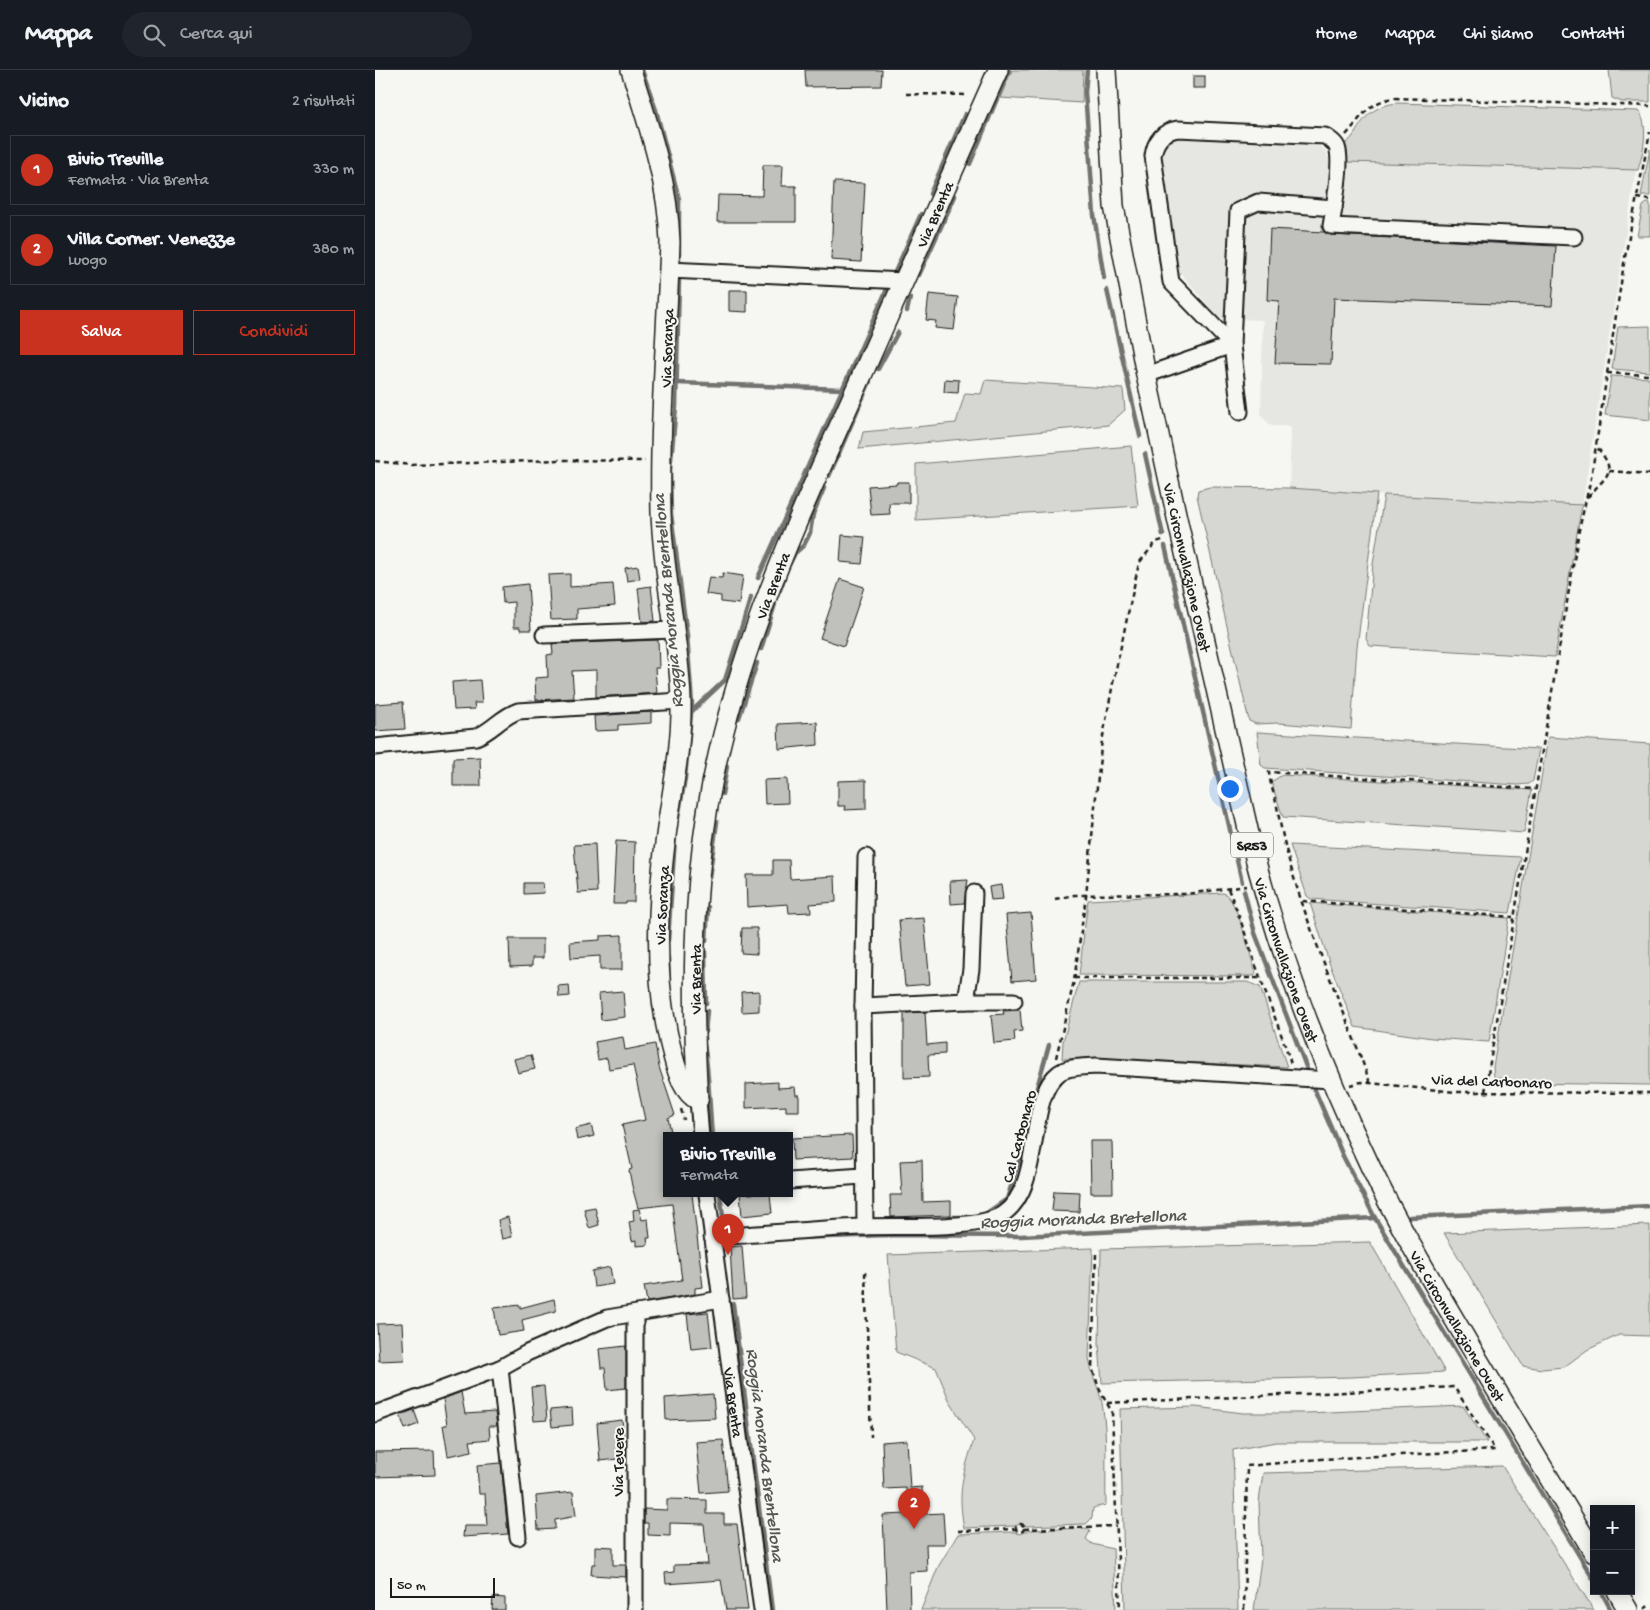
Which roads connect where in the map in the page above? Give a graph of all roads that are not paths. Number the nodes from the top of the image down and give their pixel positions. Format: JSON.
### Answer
{"nodes":[{"id":1,"x":631,"y":70,"type":"edge"},
{"id":2,"x":997,"y":70,"type":"edge"},
{"id":3,"x":1106,"y":70,"type":"edge"},
{"id":4,"x":1334,"y":208,"type":"junction"},
{"id":5,"x":1574,"y":237,"type":"dead end"},
{"id":6,"x":669,"y":270,"type":"junction"},
{"id":7,"x":904,"y":281,"type":"junction"},
{"id":8,"x":1232,"y":345,"type":"junction"},
{"id":9,"x":1146,"y":374,"type":"junction"},
{"id":10,"x":1240,"y":412,"type":"dead end"},
{"id":11,"x":674,"y":630,"type":"junction"},
{"id":12,"x":544,"y":635,"type":"dead end"},
{"id":13,"x":681,"y":701,"type":"junction"},
{"id":14,"x":375,"y":747,"type":"edge"},
{"id":15,"x":866,"y":857,"type":"dead end"},
{"id":16,"x":974,"y":893,"type":"dead end"},
{"id":17,"x":965,"y":1001,"type":"junction"},
{"id":18,"x":1013,"y":1001,"type":"dead end"},
{"id":19,"x":863,"y":1006,"type":"junction"},
{"id":20,"x":1333,"y":1085,"type":"junction"},
{"id":21,"x":698,"y":1100,"type":"junction"},
{"id":22,"x":701,"y":1132,"type":"edge"},
{"id":23,"x":863,"y":1176,"type":"junction"},
{"id":24,"x":793,"y":1181,"type":"edge"},
{"id":25,"x":707,"y":1197,"type":"edge"},
{"id":26,"x":865,"y":1227,"type":"junction"},
{"id":27,"x":712,"y":1237,"type":"junction"},
{"id":28,"x":721,"y":1299,"type":"junction"},
{"id":29,"x":635,"y":1314,"type":"junction"},
{"id":30,"x":500,"y":1368,"type":"junction"},
{"id":31,"x":375,"y":1414,"type":"edge"},
{"id":32,"x":518,"y":1537,"type":"dead end"},
{"id":33,"x":1592,"y":1550,"type":"edge"},
{"id":34,"x":1619,"y":1595,"type":"edge"},
{"id":35,"x":635,"y":1610,"type":"edge"},
{"id":36,"x":763,"y":1610,"type":"edge"},
{"id":37,"x":1628,"y":1610,"type":"edge"}],
"edges":[{"from":1,"to":6,"type":"main road","name":"Via Soranza"},
{"from":2,"to":7,"type":"main road","name":"Via Brenta"},
{"from":3,"to":9,"type":"main road","name":"Via Circonvallazione Ovest","number":"SR53"},
{"from":4,"to":5,"type":"street"},
{"from":4,"to":8,"type":"street"},
{"from":4,"to":8,"type":"street"},
{"from":6,"to":7,"type":"street"},
{"from":6,"to":11,"type":"main road","name":"Via Soranza"},
{"from":7,"to":21,"type":"main road","name":"Via Brenta"},
{"from":8,"to":9,"type":"street"},
{"from":8,"to":10,"type":"street"},
{"from":9,"to":20,"type":"main road","name":"Via Circonvallazione Ovest","number":"SR53"},
{"from":11,"to":12,"type":"street"},
{"from":11,"to":13,"type":"main road","name":"Via Soranza"},
{"from":13,"to":14,"type":"street"},
{"from":13,"to":21,"type":"main road","name":"Via Soranza"},
{"from":15,"to":19,"type":"street"},
{"from":16,"to":17,"type":"street"},
{"from":17,"to":18,"type":"street"},
{"from":17,"to":19,"type":"street"},
{"from":19,"to":23,"type":"street"},
{"from":20,"to":26,"type":"street","name":"Cal Carbonaro"},
{"from":20,"to":33,"type":"main road","name":"Via Circonvallazione Ovest","number":"SR53"},
{"from":21,"to":22,"type":"street","name":"Via Brenta"},
{"from":23,"to":24,"type":"street"},
{"from":23,"to":26,"type":"street"},
{"from":25,"to":27,"type":"street","name":"Via Brenta"},
{"from":26,"to":27,"type":"street","name":"Cal Carbonaro"},
{"from":27,"to":28,"type":"street","name":"Via Brenta"},
{"from":28,"to":29,"type":"street"},
{"from":28,"to":36,"type":"street","name":"Via Brenta"},
{"from":29,"to":30,"type":"street"},
{"from":29,"to":35,"type":"street","name":"Via Tevere"},
{"from":30,"to":31,"type":"street"},
{"from":30,"to":32,"type":"street"},
{"from":34,"to":37,"type":"main road"}]}
